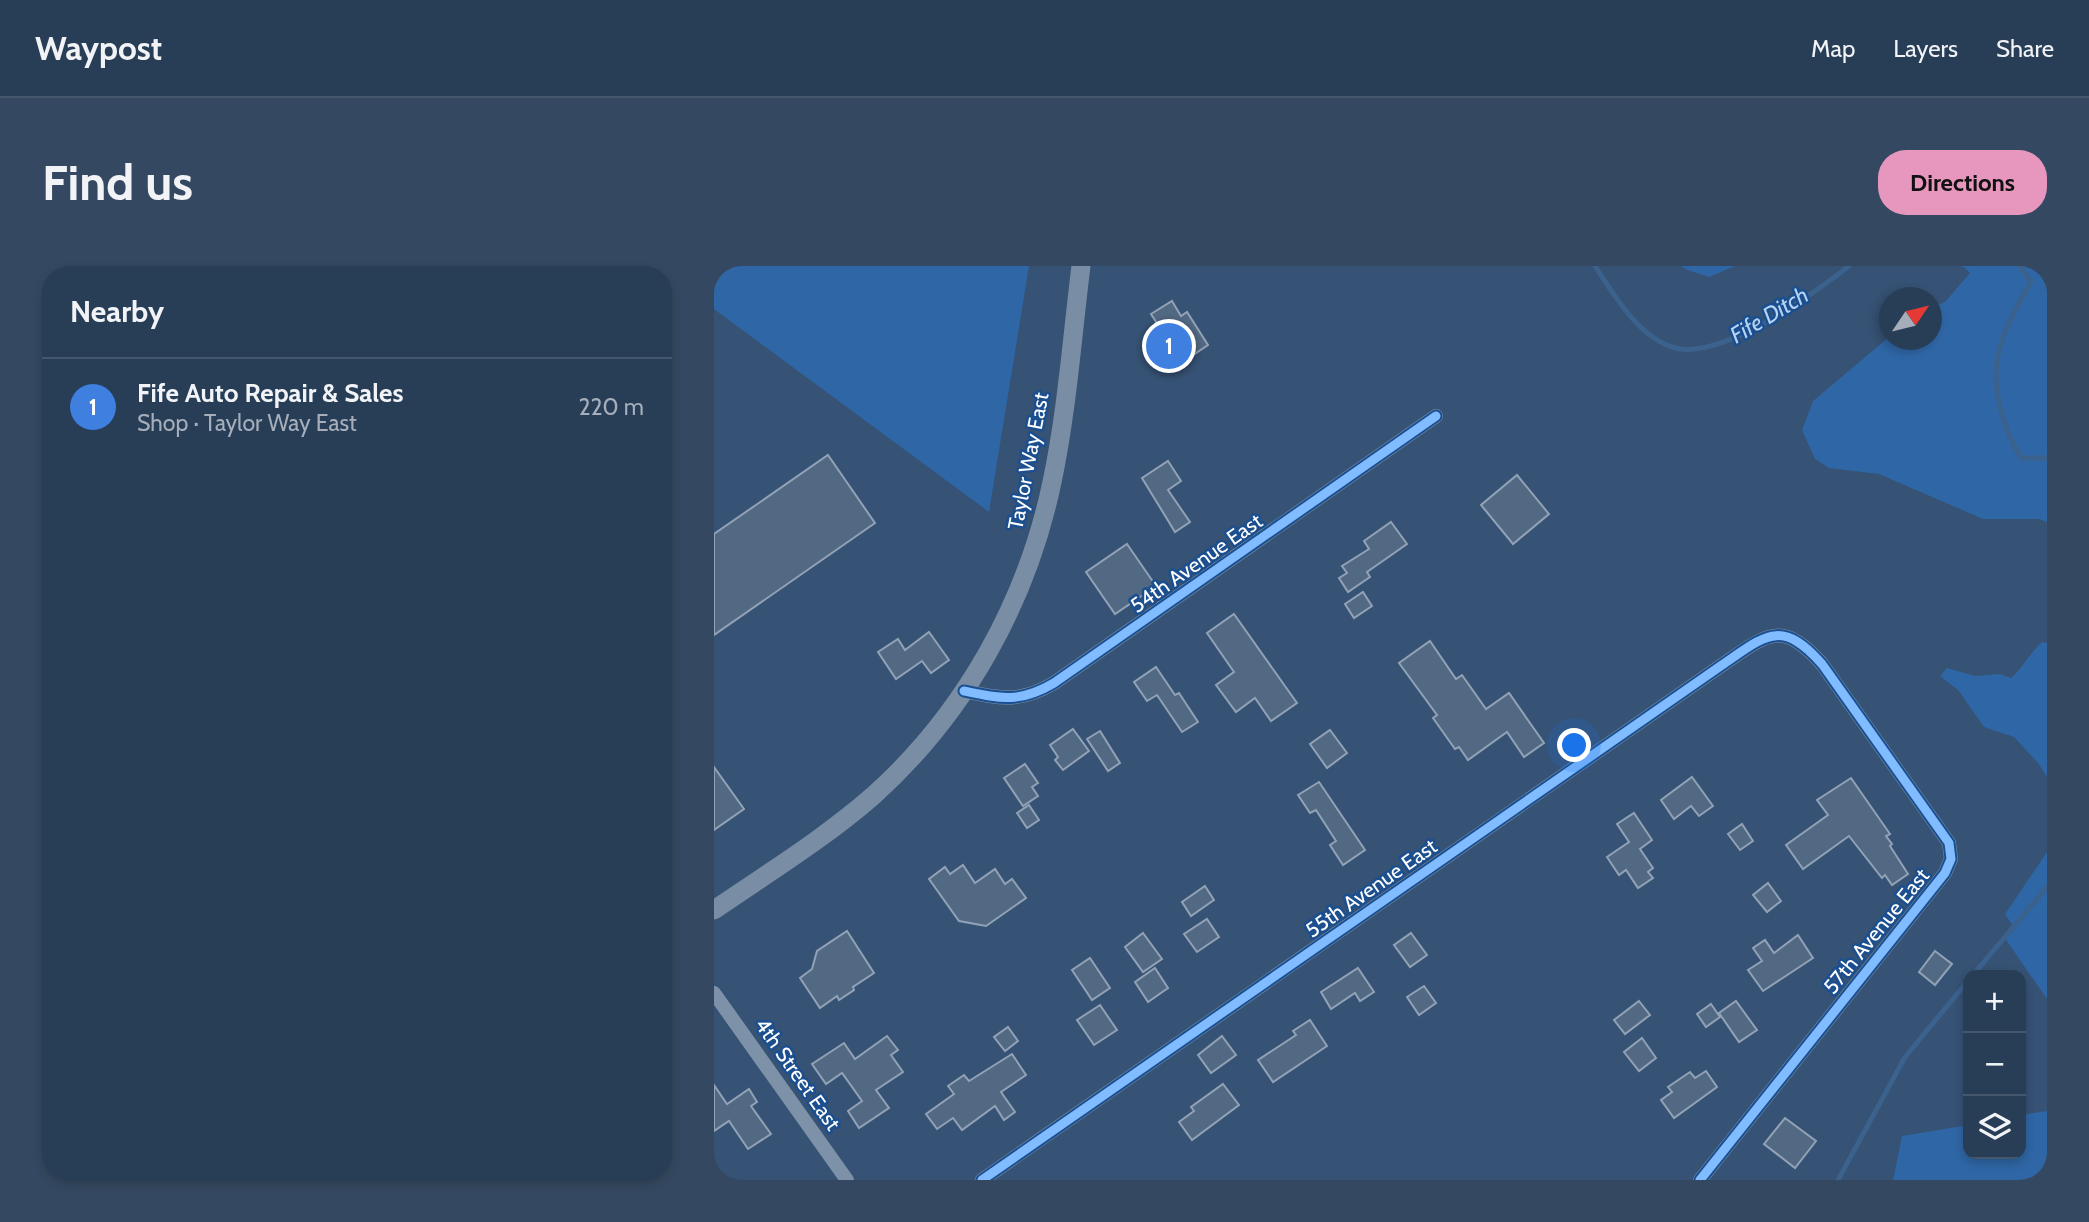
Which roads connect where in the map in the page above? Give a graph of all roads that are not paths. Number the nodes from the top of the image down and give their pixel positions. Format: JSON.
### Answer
{"nodes":[{"id":1,"x":1082,"y":266,"type":"edge"},
{"id":2,"x":1436,"y":416,"type":"dead end"},
{"id":3,"x":1784,"y":635,"type":"joint"},
{"id":4,"x":964,"y":691,"type":"junction"},
{"id":5,"x":714,"y":909,"type":"edge"},
{"id":6,"x":714,"y":993,"type":"edge"},
{"id":7,"x":847,"y":1180,"type":"edge"},
{"id":8,"x":982,"y":1180,"type":"edge"},
{"id":9,"x":1700,"y":1180,"type":"edge"}],
"edges":[{"from":1,"to":4,"type":"main road","name":"Taylor Way East"},
{"from":2,"to":4,"type":"street","name":"54th Avenue East"},
{"from":3,"to":8,"type":"street","name":"55th Avenue East"},
{"from":3,"to":9,"type":"street","name":"57th Avenue East"},
{"from":4,"to":5,"type":"main road"},
{"from":6,"to":7,"type":"street","name":"4th Street East"}]}
